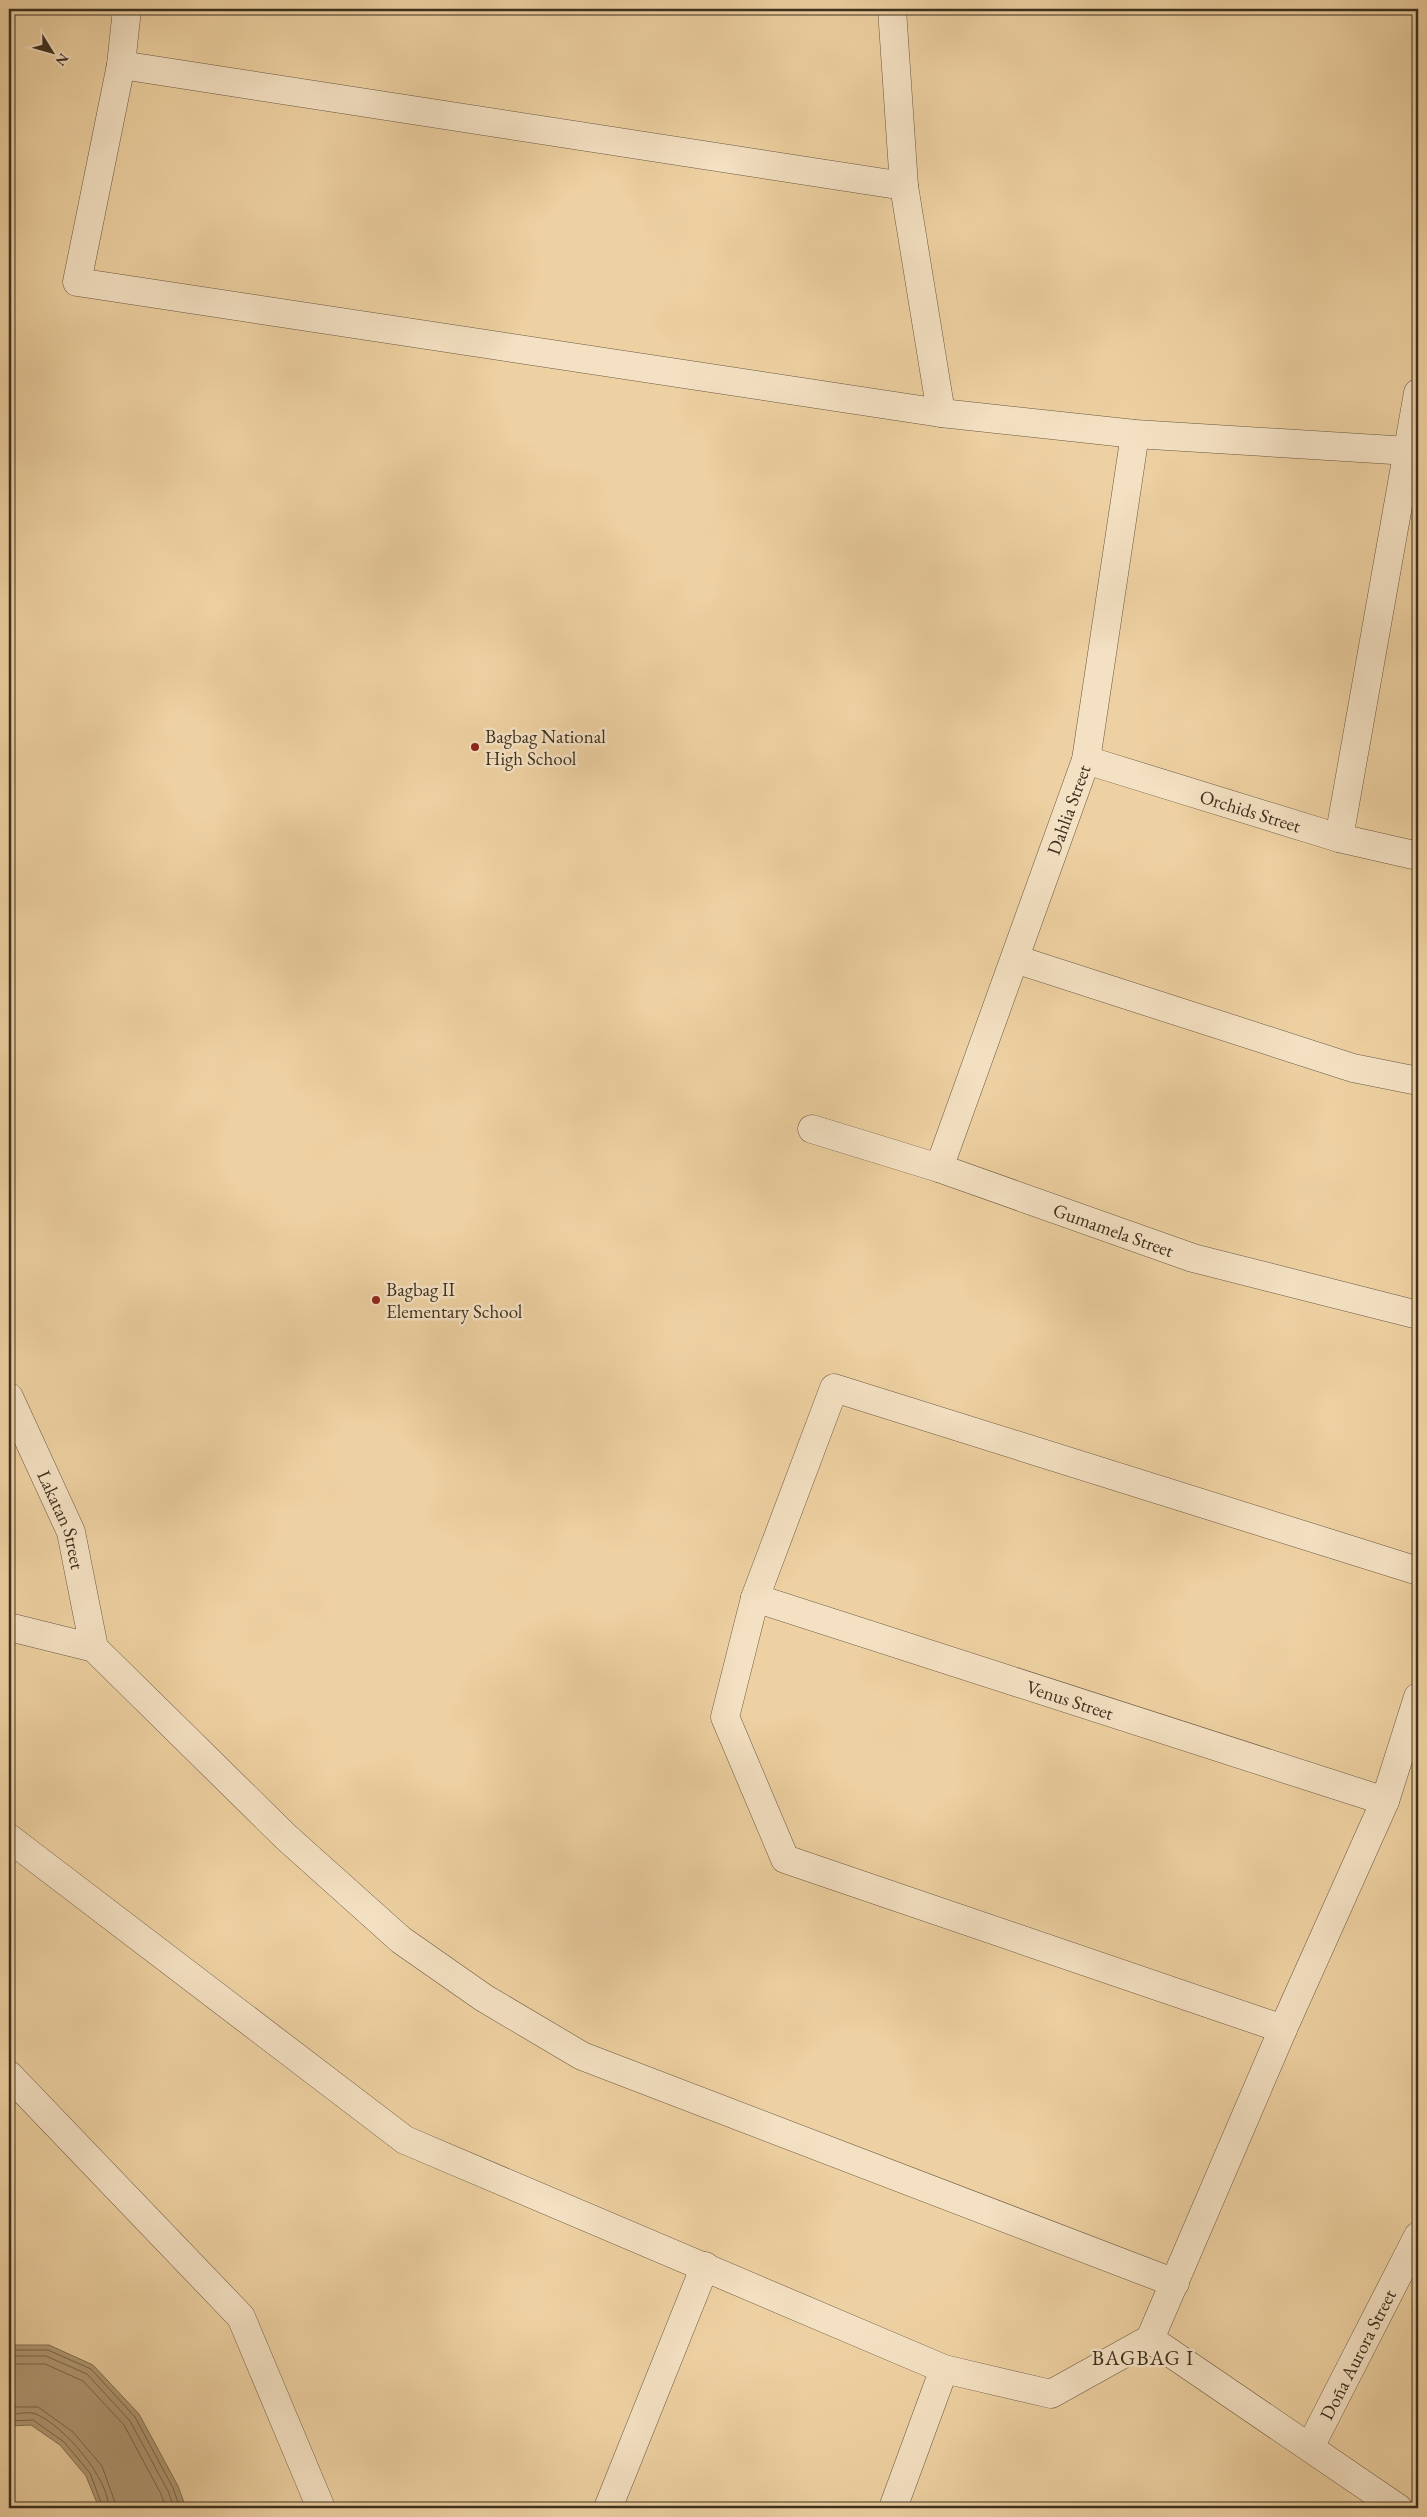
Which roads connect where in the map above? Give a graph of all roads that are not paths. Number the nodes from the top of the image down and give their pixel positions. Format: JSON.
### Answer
{"nodes":[{"id":1,"x":127,"y":9,"type":"edge"},
{"id":2,"x":892,"y":9,"type":"edge"},
{"id":3,"x":121,"y":65,"type":"junction"},
{"id":4,"x":904,"y":186,"type":"junction"},
{"id":5,"x":1418,"y":393,"type":"edge"},
{"id":6,"x":941,"y":413,"type":"junction"},
{"id":7,"x":1135,"y":434,"type":"junction"},
{"id":8,"x":1409,"y":451,"type":"junction"},
{"id":9,"x":1086,"y":760,"type":"junction"},
{"id":10,"x":1340,"y":838,"type":"junction"},
{"id":11,"x":1418,"y":856,"type":"edge"},
{"id":12,"x":1014,"y":959,"type":"junction"},
{"id":13,"x":1418,"y":1081,"type":"edge"},
{"id":14,"x":812,"y":1129,"type":"dead end"},
{"id":15,"x":939,"y":1168,"type":"junction"},
{"id":16,"x":1418,"y":1315,"type":"edge"},
{"id":17,"x":9,"y":1397,"type":"edge"},
{"id":18,"x":1418,"y":1571,"type":"edge"},
{"id":19,"x":755,"y":1598,"type":"junction"},
{"id":20,"x":9,"y":1627,"type":"edge"},
{"id":21,"x":94,"y":1648,"type":"junction"},
{"id":22,"x":1418,"y":1696,"type":"edge"},
{"id":23,"x":1386,"y":1801,"type":"junction"},
{"id":24,"x":9,"y":1838,"type":"edge"},
{"id":25,"x":1283,"y":2029,"type":"junction"},
{"id":26,"x":9,"y":2075,"type":"edge"},
{"id":27,"x":1418,"y":2236,"type":"edge"},
{"id":28,"x":706,"y":2266,"type":"junction"},
{"id":29,"x":1176,"y":2283,"type":"junction"},
{"id":30,"x":1150,"y":2339,"type":"junction"},
{"id":31,"x":944,"y":2369,"type":"junction"},
{"id":32,"x":1310,"y":2447,"type":"junction"},
{"id":33,"x":321,"y":2508,"type":"edge"},
{"id":34,"x":608,"y":2508,"type":"edge"},
{"id":35,"x":894,"y":2508,"type":"edge"},
{"id":36,"x":1398,"y":2508,"type":"edge"}],
"edges":[{"from":1,"to":3,"type":"street"},
{"from":2,"to":4,"type":"street"},
{"from":3,"to":4,"type":"street"},
{"from":3,"to":6,"type":"street"},
{"from":4,"to":6,"type":"street"},
{"from":5,"to":8,"type":"street"},
{"from":6,"to":7,"type":"street"},
{"from":7,"to":8,"type":"street"},
{"from":7,"to":9,"type":"street","name":"Dahlia Street"},
{"from":8,"to":10,"type":"street"},
{"from":9,"to":10,"type":"street","name":"Orchids Street"},
{"from":9,"to":12,"type":"street","name":"Dahlia Street"},
{"from":10,"to":11,"type":"street","name":"Orchids Street"},
{"from":12,"to":13,"type":"street"},
{"from":12,"to":15,"type":"street","name":"Dahlia Street"},
{"from":14,"to":15,"type":"street","name":"Gumamela Street"},
{"from":15,"to":16,"type":"street","name":"Gumamela Street"},
{"from":17,"to":21,"type":"street","name":"Lakatan Street"},
{"from":18,"to":19,"type":"street"},
{"from":19,"to":23,"type":"street","name":"Venus Street"},
{"from":19,"to":25,"type":"street"},
{"from":20,"to":21,"type":"street"},
{"from":21,"to":29,"type":"street"},
{"from":22,"to":23,"type":"street"},
{"from":23,"to":25,"type":"street"},
{"from":24,"to":28,"type":"street"},
{"from":25,"to":29,"type":"street"},
{"from":26,"to":33,"type":"street"},
{"from":27,"to":32,"type":"street","name":"Doña Aurora Street"},
{"from":28,"to":31,"type":"street"},
{"from":28,"to":34,"type":"street"},
{"from":29,"to":30,"type":"street"},
{"from":30,"to":31,"type":"street"},
{"from":30,"to":32,"type":"street"},
{"from":31,"to":35,"type":"street"},
{"from":32,"to":36,"type":"street"}]}
